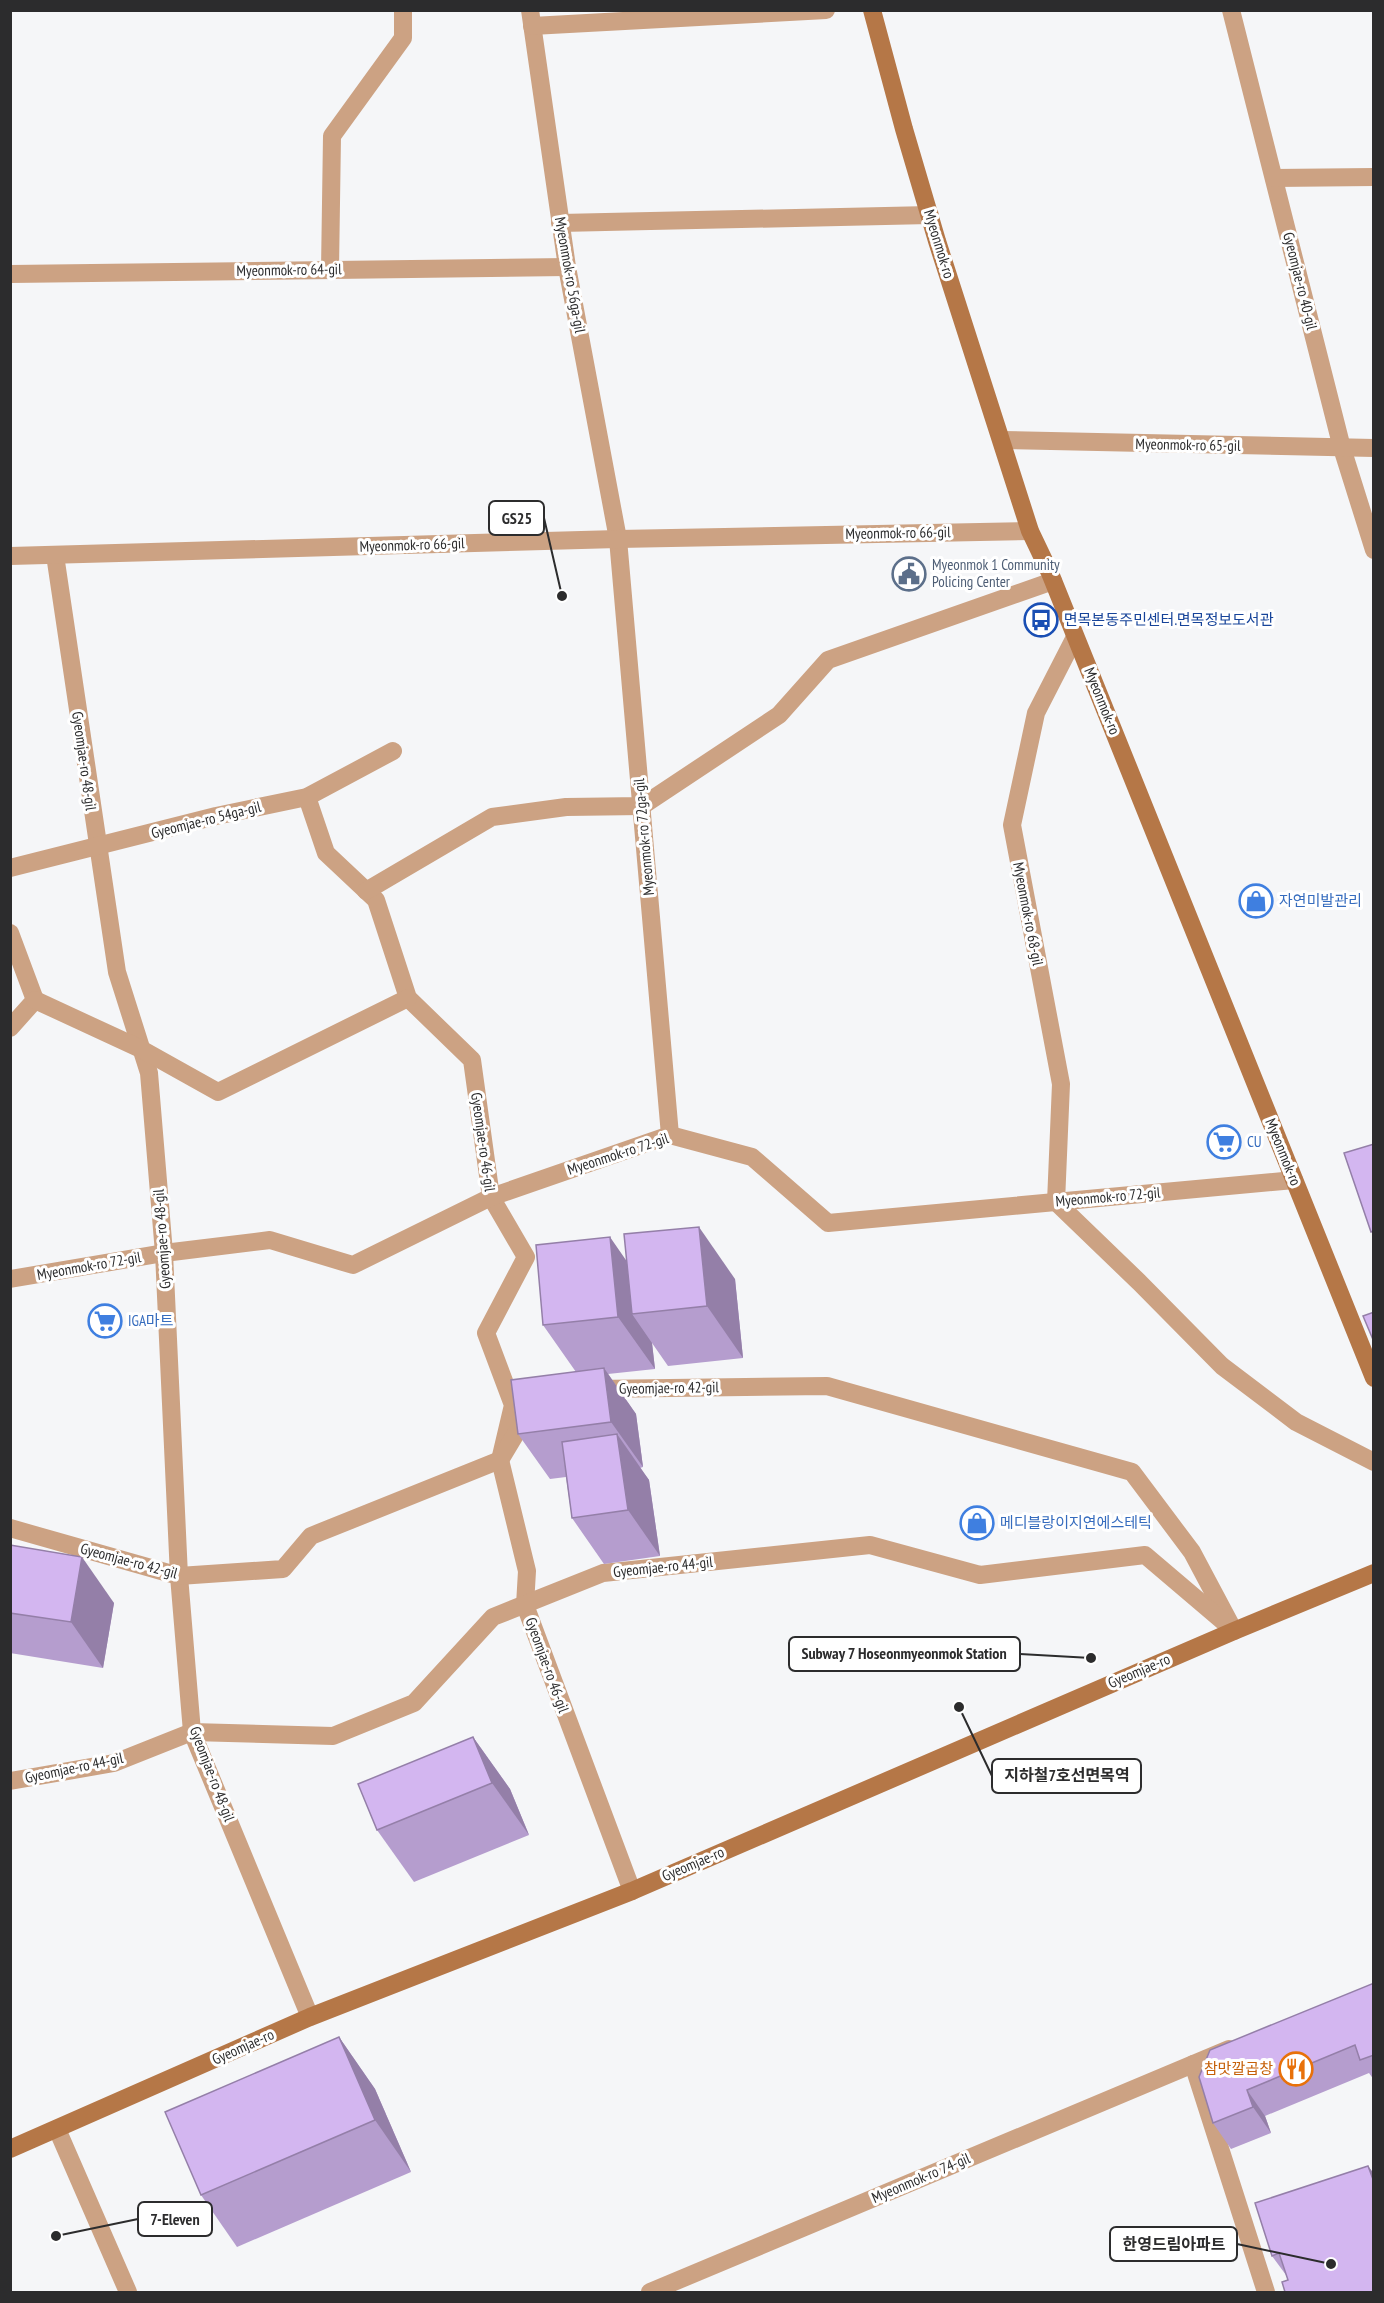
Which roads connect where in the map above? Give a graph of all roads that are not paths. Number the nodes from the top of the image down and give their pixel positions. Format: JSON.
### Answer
{"nodes":[{"id":1,"x":403,"y":10,"type":"edge"},
{"id":2,"x":826,"y":10,"type":"edge"},
{"id":3,"x":872,"y":10,"type":"edge"},
{"id":4,"x":1231,"y":10,"type":"edge"},
{"id":5,"x":531,"y":18,"type":"edge"},
{"id":6,"x":1374,"y":177,"type":"edge"},
{"id":7,"x":1274,"y":178,"type":"junction"},
{"id":8,"x":930,"y":215,"type":"junction"},
{"id":9,"x":560,"y":223,"type":"junction"},
{"id":10,"x":567,"y":267,"type":"junction"},
{"id":11,"x":330,"y":270,"type":"junction"},
{"id":12,"x":10,"y":274,"type":"edge"},
{"id":13,"x":1002,"y":440,"type":"junction"},
{"id":14,"x":1342,"y":448,"type":"junction"},
{"id":15,"x":1374,"y":448,"type":"edge"},
{"id":16,"x":1030,"y":531,"type":"junction"},
{"id":17,"x":618,"y":538,"type":"junction"},
{"id":18,"x":1374,"y":550,"type":"edge"},
{"id":19,"x":55,"y":555,"type":"junction"},
{"id":20,"x":10,"y":556,"type":"edge"},
{"id":21,"x":1053,"y":581,"type":"junction"},
{"id":22,"x":1075,"y":637,"type":"junction"},
{"id":23,"x":393,"y":751,"type":"dead end"},
{"id":24,"x":307,"y":797,"type":"junction"},
{"id":25,"x":642,"y":807,"type":"junction"},
{"id":26,"x":97,"y":847,"type":"junction"},
{"id":27,"x":10,"y":868,"type":"edge"},
{"id":28,"x":366,"y":891,"type":"junction"},
{"id":29,"x":10,"y":933,"type":"edge"},
{"id":30,"x":408,"y":998,"type":"junction"},
{"id":31,"x":35,"y":1000,"type":"junction"},
{"id":32,"x":10,"y":1028,"type":"edge"},
{"id":33,"x":141,"y":1049,"type":"junction"},
{"id":34,"x":670,"y":1135,"type":"junction"},
{"id":35,"x":1294,"y":1180,"type":"junction"},
{"id":36,"x":491,"y":1197,"type":"junction"},
{"id":37,"x":1056,"y":1202,"type":"junction"},
{"id":38,"x":164,"y":1253,"type":"junction"},
{"id":39,"x":10,"y":1279,"type":"edge"},
{"id":40,"x":1374,"y":1378,"type":"edge"},
{"id":41,"x":578,"y":1389,"type":"edge"},
{"id":42,"x":536,"y":1399,"type":"edge"},
{"id":43,"x":500,"y":1460,"type":"junction"},
{"id":44,"x":1374,"y":1462,"type":"edge"},
{"id":45,"x":10,"y":1528,"type":"edge"},
{"id":46,"x":1374,"y":1573,"type":"edge"},
{"id":47,"x":179,"y":1576,"type":"junction"},
{"id":48,"x":525,"y":1605,"type":"junction"},
{"id":49,"x":1234,"y":1630,"type":"junction"},
{"id":50,"x":192,"y":1732,"type":"junction"},
{"id":51,"x":10,"y":1781,"type":"edge"},
{"id":52,"x":632,"y":1891,"type":"junction"},
{"id":53,"x":310,"y":2017,"type":"junction"},
{"id":54,"x":1246,"y":2042,"type":"edge"},
{"id":55,"x":1192,"y":2064,"type":"junction"},
{"id":56,"x":57,"y":2129,"type":"junction"},
{"id":57,"x":10,"y":2149,"type":"edge"},
{"id":58,"x":128,"y":2292,"type":"edge"},
{"id":59,"x":650,"y":2292,"type":"edge"},
{"id":60,"x":1266,"y":2292,"type":"edge"}],
"edges":[{"from":1,"to":11,"type":"street"},
{"from":2,"to":5,"type":"street"},
{"from":3,"to":8,"type":"main road","name":"Myeonmok-ro"},
{"from":4,"to":7,"type":"street","name":"Gyeomjae-ro 40-gil"},
{"from":5,"to":9,"type":"street","name":"Myeonmok-ro 56ga-gil"},
{"from":6,"to":7,"type":"street"},
{"from":7,"to":14,"type":"street","name":"Gyeomjae-ro 40-gil"},
{"from":8,"to":9,"type":"street"},
{"from":8,"to":13,"type":"main road","name":"Myeonmok-ro"},
{"from":9,"to":10,"type":"street","name":"Myeonmok-ro 56ga-gil"},
{"from":10,"to":11,"type":"street","name":"Myeonmok-ro 64-gil"},
{"from":10,"to":17,"type":"street","name":"Myeonmok-ro 56ga-gil"},
{"from":11,"to":12,"type":"street","name":"Myeonmok-ro 64-gil"},
{"from":13,"to":14,"type":"street","name":"Myeonmok-ro 65-gil"},
{"from":13,"to":16,"type":"main road","name":"Myeonmok-ro"},
{"from":14,"to":15,"type":"street","name":"Myeonmok-ro 65-gil"},
{"from":14,"to":18,"type":"street","name":"Gyeomjae-ro 40-gil"},
{"from":16,"to":17,"type":"street","name":"Myeonmok-ro 66-gil"},
{"from":16,"to":21,"type":"main road","name":"Myeonmok-ro"},
{"from":17,"to":19,"type":"street","name":"Myeonmok-ro 66-gil"},
{"from":17,"to":25,"type":"street","name":"Myeonmok-ro 72ga-gil"},
{"from":19,"to":20,"type":"street","name":"Myeonmok-ro 66-gil"},
{"from":19,"to":26,"type":"street","name":"Gyeomjae-ro 48-gil"},
{"from":21,"to":22,"type":"main road","name":"Myeonmok-ro"},
{"from":21,"to":25,"type":"street"},
{"from":22,"to":35,"type":"main road","name":"Myeonmok-ro"},
{"from":22,"to":37,"type":"street","name":"Myeonmok-ro 68-gil"},
{"from":23,"to":24,"type":"street","name":"Gyeomjae-ro 54ga-gil"},
{"from":24,"to":26,"type":"street","name":"Gyeomjae-ro 54ga-gil"},
{"from":24,"to":28,"type":"street","name":"Gyeomjae-ro 46-gil"},
{"from":25,"to":28,"type":"street"},
{"from":25,"to":34,"type":"street","name":"Myeonmok-ro 72ga-gil"},
{"from":26,"to":27,"type":"street","name":"Gyeomjae-ro 54ga-gil"},
{"from":26,"to":33,"type":"street","name":"Gyeomjae-ro 48-gil"},
{"from":28,"to":30,"type":"street","name":"Gyeomjae-ro 46-gil"},
{"from":29,"to":31,"type":"street"},
{"from":30,"to":33,"type":"street"},
{"from":30,"to":36,"type":"street","name":"Gyeomjae-ro 46-gil"},
{"from":31,"to":32,"type":"street"},
{"from":31,"to":33,"type":"street"},
{"from":33,"to":38,"type":"street","name":"Gyeomjae-ro 48-gil"},
{"from":34,"to":36,"type":"street","name":"Myeonmok-ro 72-gil"},
{"from":34,"to":37,"type":"street","name":"Myeonmok-ro 72-gil"},
{"from":35,"to":37,"type":"street","name":"Myeonmok-ro 72-gil"},
{"from":35,"to":40,"type":"main road","name":"Myeonmok-ro"},
{"from":36,"to":38,"type":"street","name":"Myeonmok-ro 72-gil"},
{"from":36,"to":43,"type":"street","name":"Gyeomjae-ro 46-gil"},
{"from":37,"to":44,"type":"street"},
{"from":38,"to":39,"type":"street","name":"Myeonmok-ro 72-gil"},
{"from":38,"to":47,"type":"street","name":"Gyeomjae-ro 48-gil"},
{"from":41,"to":49,"type":"street","name":"Gyeomjae-ro 42-gil"},
{"from":42,"to":43,"type":"street"},
{"from":43,"to":47,"type":"street","name":"Gyeomjae-ro 42-gil"},
{"from":43,"to":48,"type":"street","name":"Gyeomjae-ro 46-gil"},
{"from":45,"to":47,"type":"street","name":"Gyeomjae-ro 42-gil"},
{"from":46,"to":49,"type":"main road","name":"Gyeomjae-ro"},
{"from":47,"to":50,"type":"street","name":"Gyeomjae-ro 48-gil"},
{"from":48,"to":49,"type":"street","name":"Gyeomjae-ro 44-gil"},
{"from":48,"to":50,"type":"street","name":"Gyeomjae-ro 44-gil"},
{"from":48,"to":52,"type":"street","name":"Gyeomjae-ro 46-gil"},
{"from":49,"to":52,"type":"main road","name":"Gyeomjae-ro"},
{"from":50,"to":51,"type":"street","name":"Gyeomjae-ro 44-gil"},
{"from":50,"to":53,"type":"street","name":"Gyeomjae-ro 48-gil"},
{"from":52,"to":53,"type":"main road","name":"Gyeomjae-ro"},
{"from":53,"to":56,"type":"main road","name":"Gyeomjae-ro"},
{"from":54,"to":55,"type":"street","name":"Myeonmok-ro 74-gil"},
{"from":55,"to":59,"type":"street","name":"Myeonmok-ro 74-gil"},
{"from":55,"to":60,"type":"street"},
{"from":56,"to":57,"type":"main road","name":"Gyeomjae-ro"},
{"from":56,"to":58,"type":"street"}]}
